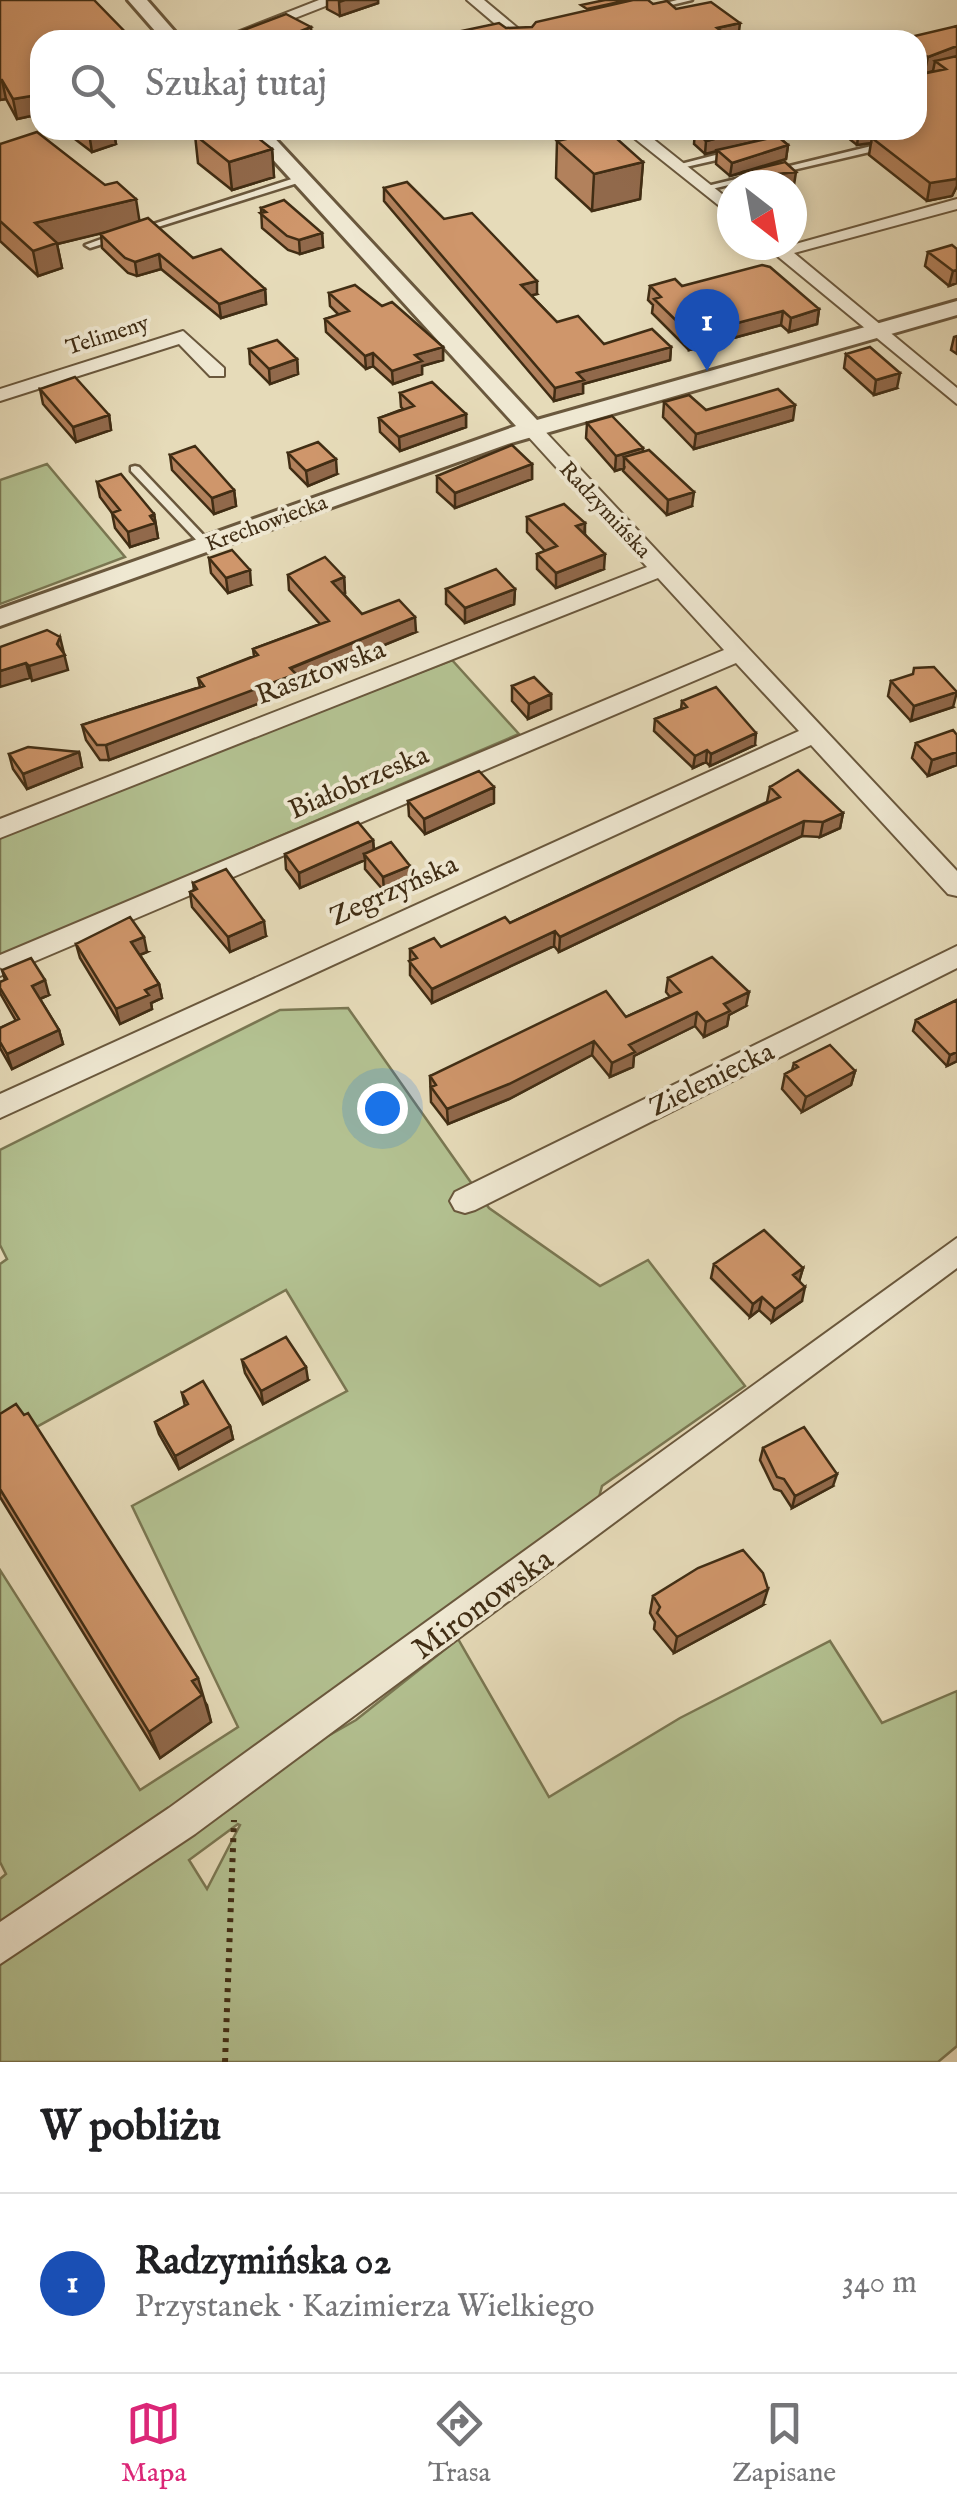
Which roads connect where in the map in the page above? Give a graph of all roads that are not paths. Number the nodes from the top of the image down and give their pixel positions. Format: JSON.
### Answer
{"nodes":[{"id":1,"x":137,"y":0,"type":"edge"},
{"id":2,"x":333,"y":0,"type":"edge"},
{"id":3,"x":475,"y":0,"type":"edge"},
{"id":4,"x":688,"y":0,"type":"edge"},
{"id":5,"x":650,"y":8,"type":"edge"},
{"id":6,"x":164,"y":30,"type":"edge"},
{"id":7,"x":252,"y":30,"type":"edge"},
{"id":8,"x":518,"y":30,"type":"edge"},
{"id":9,"x":265,"y":140,"type":"edge"},
{"id":10,"x":644,"y":140,"type":"edge"},
{"id":11,"x":893,"y":144,"type":"edge"},
{"id":12,"x":743,"y":151,"type":"edge"},
{"id":13,"x":676,"y":166,"type":"junction"},
{"id":14,"x":301,"y":178,"type":"junction"},
{"id":15,"x":704,"y":188,"type":"junction"},
{"id":16,"x":717,"y":199,"type":"edge"},
{"id":17,"x":957,"y":204,"type":"edge"},
{"id":18,"x":807,"y":241,"type":"edge"},
{"id":19,"x":90,"y":245,"type":"dead end"},
{"id":20,"x":791,"y":260,"type":"edge"},
{"id":21,"x":957,"y":308,"type":"edge"},
{"id":22,"x":876,"y":331,"type":"junction"},
{"id":23,"x":217,"y":372,"type":"dead end"},
{"id":24,"x":0,"y":394,"type":"edge"},
{"id":25,"x":957,"y":398,"type":"edge"},
{"id":26,"x":532,"y":429,"type":"junction"},
{"id":27,"x":135,"y":470,"type":"dead end"},
{"id":28,"x":206,"y":544,"type":"junction"},
{"id":29,"x":662,"y":569,"type":"junction"},
{"id":30,"x":0,"y":618,"type":"edge"},
{"id":31,"x":740,"y":652,"type":"junction"},
{"id":32,"x":814,"y":734,"type":"junction"},
{"id":33,"x":0,"y":829,"type":"edge"},
{"id":34,"x":957,"y":887,"type":"edge"},
{"id":35,"x":957,"y":956,"type":"edge"},
{"id":36,"x":0,"y":966,"type":"edge"},
{"id":37,"x":0,"y":1107,"type":"edge"},
{"id":38,"x":465,"y":1201,"type":"dead end"},
{"id":39,"x":957,"y":1251,"type":"edge"},
{"id":40,"x":3,"y":1937,"type":"edge"}],
"edges":[{"from":1,"to":6,"type":"street"},
{"from":2,"to":7,"type":"street"},
{"from":3,"to":8,"type":"street"},
{"from":4,"to":5,"type":"lane"},
{"from":9,"to":14,"type":"street","name":"Radzymińska"},
{"from":10,"to":13,"type":"street"},
{"from":11,"to":15,"type":"lane"},
{"from":12,"to":13,"type":"lane"},
{"from":13,"to":15,"type":"street"},
{"from":14,"to":19,"type":"lane"},
{"from":14,"to":26,"type":"street","name":"Radzymińska"},
{"from":15,"to":16,"type":"street"},
{"from":17,"to":18,"type":"street"},
{"from":20,"to":22,"type":"street"},
{"from":21,"to":22,"type":"street","name":"Krechowiecka"},
{"from":22,"to":25,"type":"street"},
{"from":22,"to":26,"type":"street","name":"Krechowiecka"},
{"from":23,"to":24,"type":"street","name":"Telimeny"},
{"from":26,"to":28,"type":"street","name":"Krechowiecka"},
{"from":26,"to":29,"type":"street","name":"Radzymińska"},
{"from":27,"to":28,"type":"lane"},
{"from":28,"to":30,"type":"street","name":"Krechowiecka"},
{"from":29,"to":31,"type":"street","name":"Radzymińska"},
{"from":29,"to":33,"type":"street","name":"Rasztowska"},
{"from":31,"to":32,"type":"street","name":"Radzymińska"},
{"from":31,"to":36,"type":"street","name":"Białobrzeska"},
{"from":32,"to":34,"type":"street","name":"Radzymińska"},
{"from":32,"to":37,"type":"street","name":"Zegrzyńska"},
{"from":35,"to":38,"type":"street","name":"Zieleniecka"},
{"from":39,"to":40,"type":"street","name":"Mironowska"}]}
